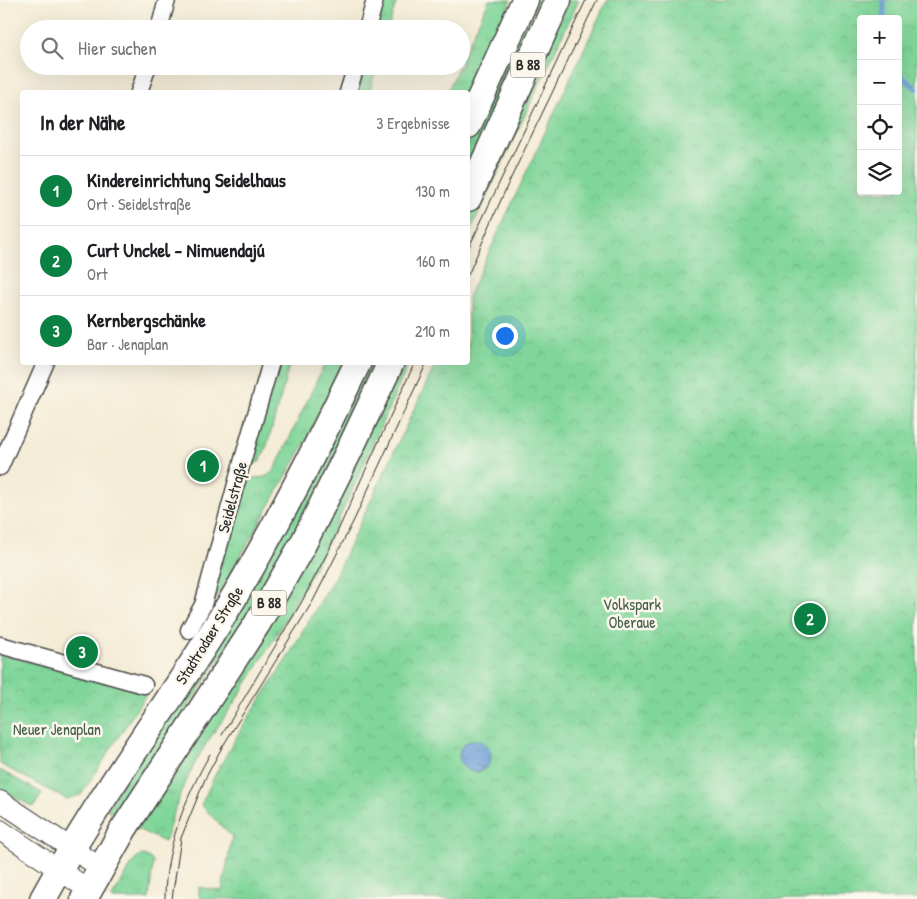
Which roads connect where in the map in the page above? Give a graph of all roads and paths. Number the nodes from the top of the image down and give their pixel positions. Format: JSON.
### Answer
{"nodes":[{"id":1,"x":167,"y":0,"type":"edge"},
{"id":2,"x":375,"y":0,"type":"edge"},
{"id":3,"x":525,"y":0,"type":"edge"},
{"id":4,"x":558,"y":0,"type":"edge"},
{"id":5,"x":161,"y":20,"type":"edge"},
{"id":6,"x":369,"y":20,"type":"edge"},
{"id":7,"x":145,"y":75,"type":"edge"},
{"id":8,"x":353,"y":75,"type":"edge"},
{"id":9,"x":141,"y":90,"type":"edge"},
{"id":10,"x":349,"y":90,"type":"edge"},
{"id":11,"x":470,"y":121,"type":"edge"},
{"id":12,"x":470,"y":194,"type":"edge"},
{"id":13,"x":45,"y":365,"type":"edge"},
{"id":14,"x":270,"y":365,"type":"edge"},
{"id":15,"x":357,"y":365,"type":"edge"},
{"id":16,"x":390,"y":365,"type":"edge"},
{"id":17,"x":0,"y":466,"type":"edge"},
{"id":18,"x":189,"y":630,"type":"dead end"},
{"id":19,"x":0,"y":645,"type":"edge"},
{"id":20,"x":144,"y":685,"type":"dead end"},
{"id":21,"x":0,"y":801,"type":"edge"},
{"id":22,"x":0,"y":830,"type":"edge"},
{"id":23,"x":66,"y":860,"type":"junction"},
{"id":24,"x":92,"y":886,"type":"edge"},
{"id":25,"x":43,"y":899,"type":"edge"}],
"edges":[{"from":1,"to":5,"type":"street"},
{"from":2,"to":6,"type":"street"},
{"from":3,"to":11,"type":"main road","number":"B 88"},
{"from":4,"to":12,"type":"main road","number":"B 88"},
{"from":7,"to":9,"type":"street"},
{"from":8,"to":10,"type":"street"},
{"from":13,"to":17,"type":"street"},
{"from":14,"to":18,"type":"street","name":"Seidelstraße"},
{"from":15,"to":23,"type":"main road","name":"Stadtrodaer Straße","number":"B 88"},
{"from":16,"to":24,"type":"main road","name":"Stadtrodaer Straße","number":"B 88"},
{"from":19,"to":20,"type":"street"},
{"from":21,"to":23,"type":"street"},
{"from":22,"to":23,"type":"street"},
{"from":23,"to":24,"type":"street"},
{"from":23,"to":25,"type":"main road","name":"Stadtrodaer Straße","number":"B 88"}]}
